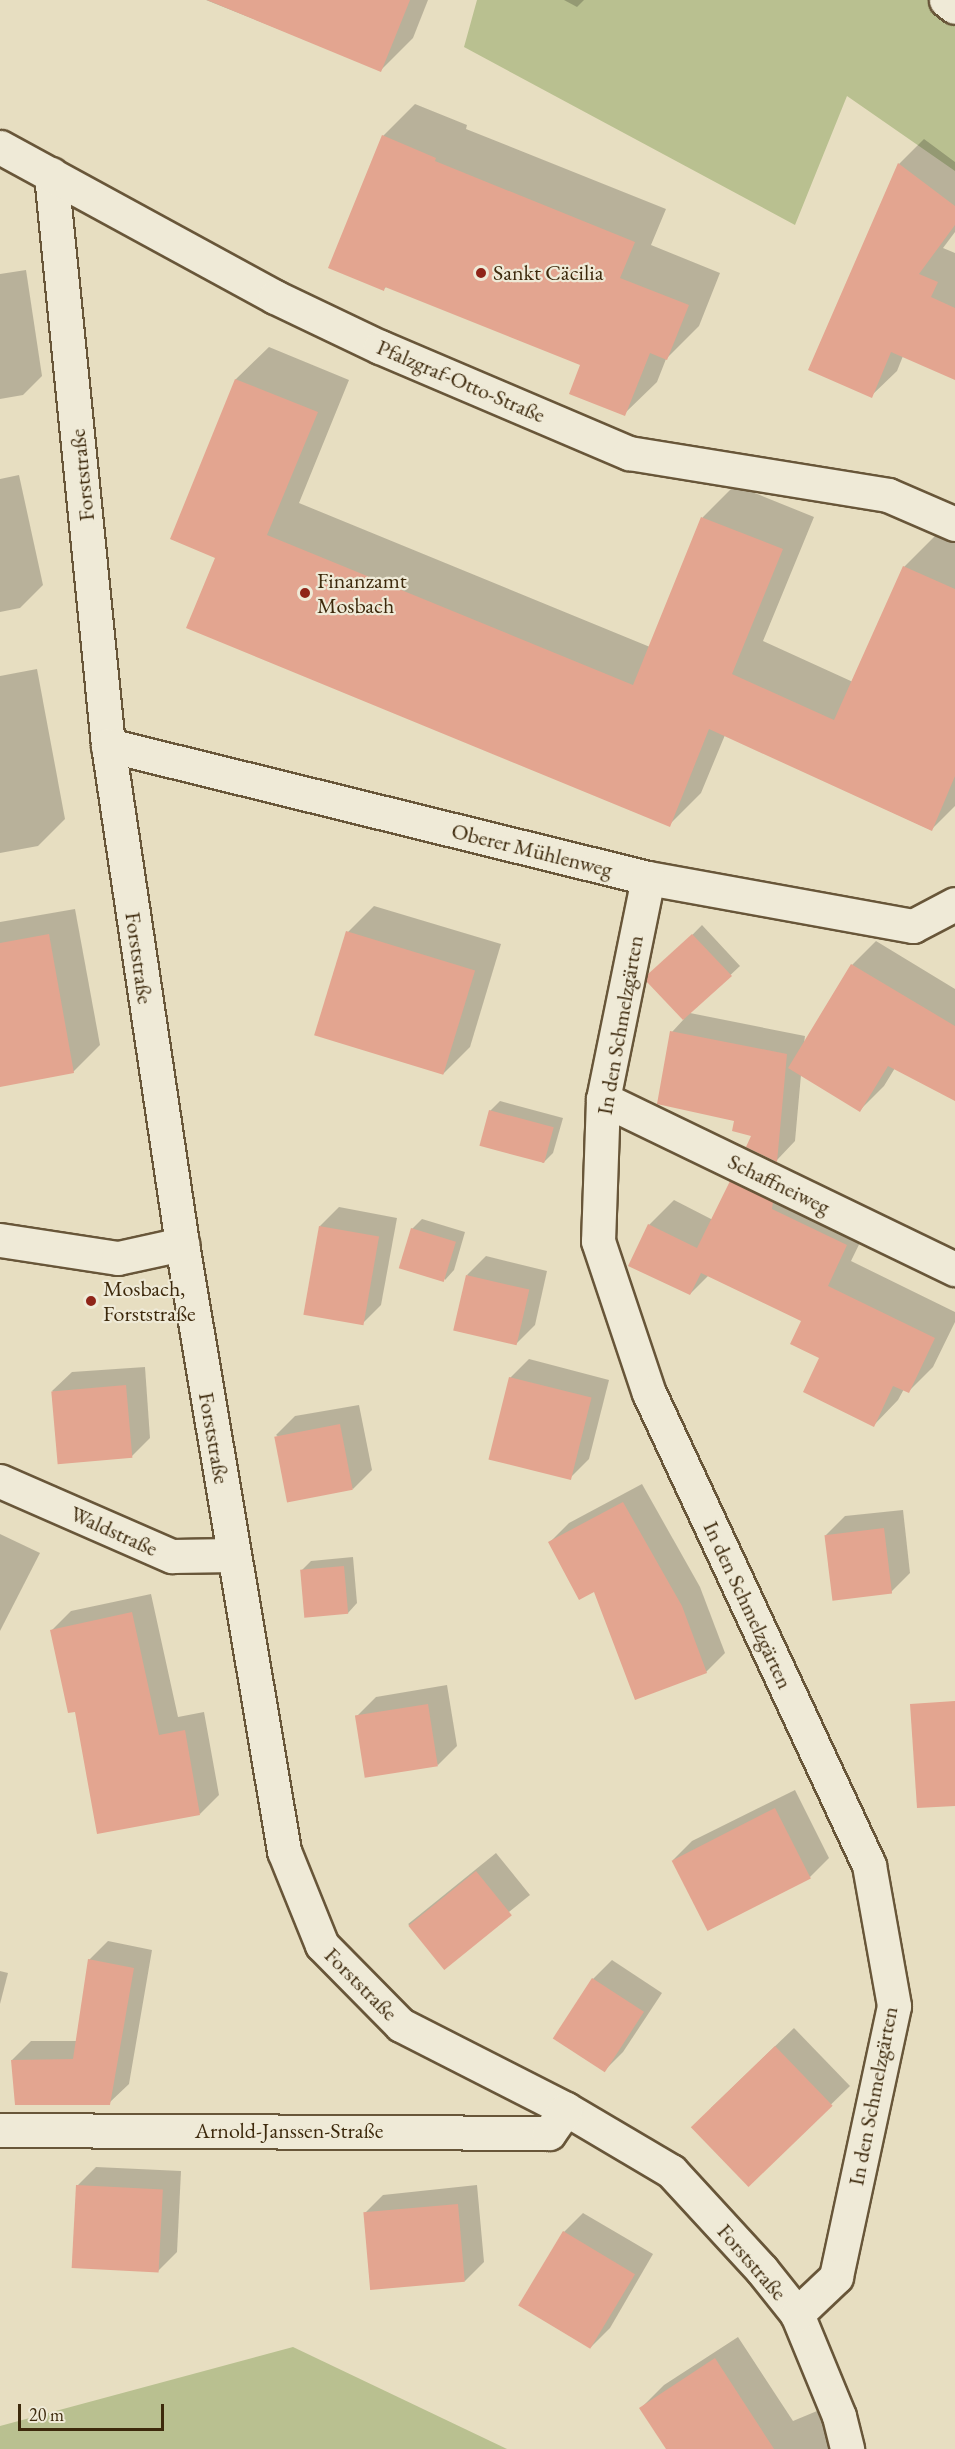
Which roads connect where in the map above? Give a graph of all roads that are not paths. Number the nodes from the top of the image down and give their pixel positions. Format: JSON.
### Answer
{"nodes":[{"id":1,"x":946,"y":0,"type":"edge"},
{"id":2,"x":955,"y":7,"type":"edge"},
{"id":3,"x":0,"y":147,"type":"edge"},
{"id":4,"x":51,"y":174,"type":"junction"},
{"id":5,"x":955,"y":524,"type":"edge"},
{"id":6,"x":108,"y":745,"type":"junction"},
{"id":7,"x":648,"y":878,"type":"junction"},
{"id":8,"x":955,"y":904,"type":"edge"},
{"id":9,"x":603,"y":1099,"type":"junction"},
{"id":10,"x":0,"y":1240,"type":"edge"},
{"id":11,"x":182,"y":1244,"type":"junction"},
{"id":12,"x":955,"y":1269,"type":"edge"},
{"id":13,"x":0,"y":1481,"type":"edge"},
{"id":14,"x":234,"y":1555,"type":"junction"},
{"id":15,"x":566,"y":2109,"type":"junction"},
{"id":16,"x":0,"y":2130,"type":"edge"},
{"id":17,"x":797,"y":2314,"type":"junction"},
{"id":18,"x":847,"y":2449,"type":"edge"}],
"edges":[{"from":1,"to":2,"type":"street"},
{"from":3,"to":4,"type":"street","name":"Pfalzgraf-Otto-Straße"},
{"from":4,"to":5,"type":"street","name":"Pfalzgraf-Otto-Straße"},
{"from":4,"to":6,"type":"street","name":"Forststraße"},
{"from":6,"to":7,"type":"street","name":"Oberer Mühlenweg"},
{"from":6,"to":11,"type":"street","name":"Forststraße"},
{"from":7,"to":8,"type":"street","name":"Oberer Mühlenweg"},
{"from":7,"to":9,"type":"street","name":"In den Schmelzgärten"},
{"from":9,"to":12,"type":"street","name":"Schaffneiweg"},
{"from":9,"to":17,"type":"street","name":"In den Schmelzgärten"},
{"from":10,"to":11,"type":"street"},
{"from":11,"to":14,"type":"street","name":"Forststraße"},
{"from":13,"to":14,"type":"street","name":"Waldstraße"},
{"from":14,"to":15,"type":"street","name":"Forststraße"},
{"from":15,"to":16,"type":"street","name":"Arnold-Janssen-Straße"},
{"from":15,"to":17,"type":"street","name":"Forststraße"},
{"from":17,"to":18,"type":"street","name":"Forststraße"}]}
